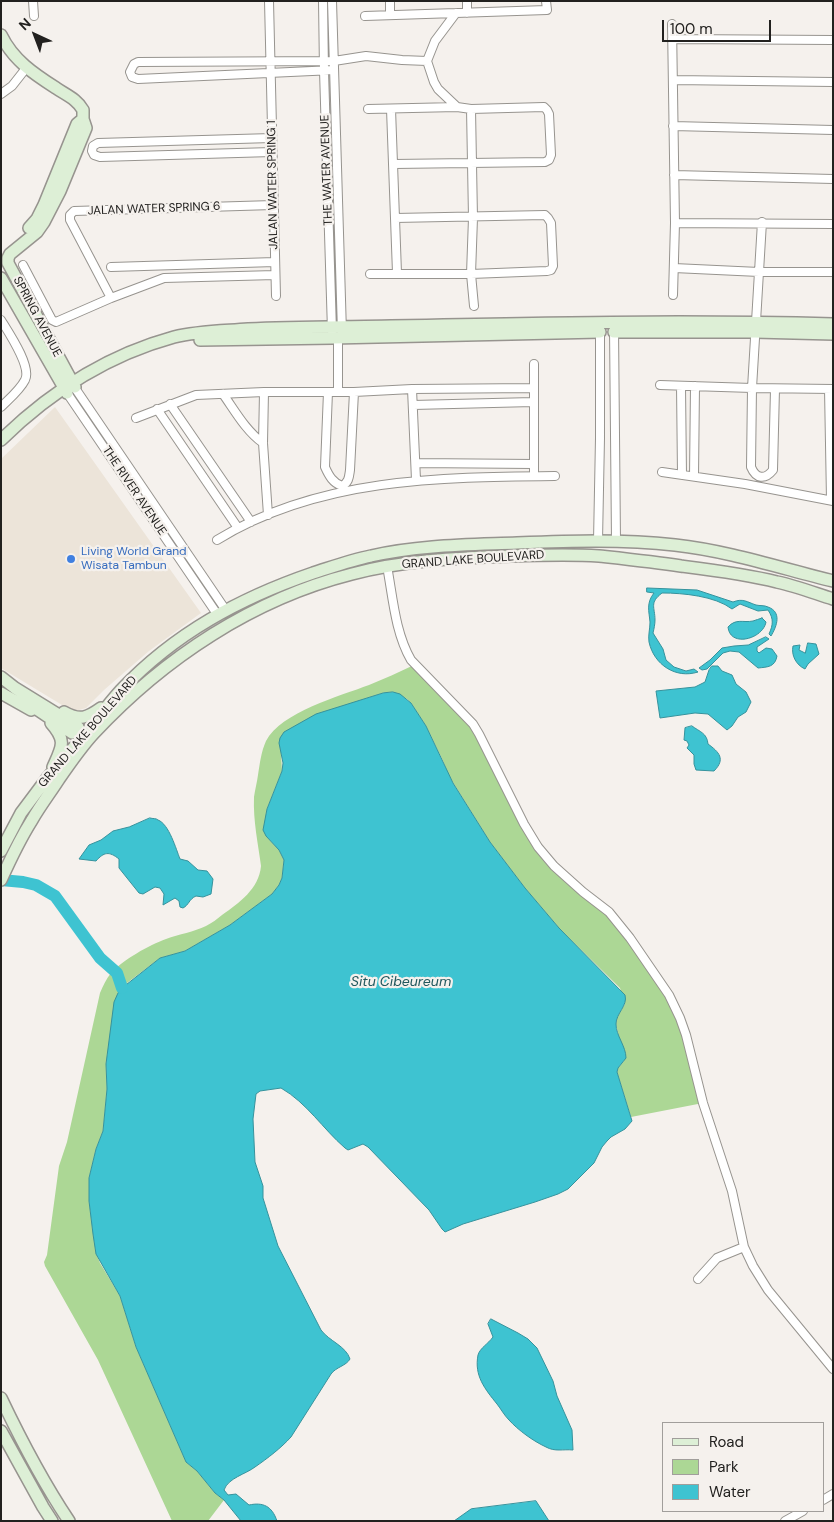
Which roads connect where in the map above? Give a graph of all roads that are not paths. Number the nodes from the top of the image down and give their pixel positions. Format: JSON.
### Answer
{"nodes":[{"id":1,"x":33,"y":1,"type":"edge"},
{"id":2,"x":269,"y":1,"type":"edge"},
{"id":3,"x":323,"y":1,"type":"edge"},
{"id":4,"x":332,"y":1,"type":"edge"},
{"id":5,"x":390,"y":1,"type":"edge"},
{"id":6,"x":467,"y":1,"type":"edge"},
{"id":7,"x":546,"y":1,"type":"edge"},
{"id":8,"x":468,"y":12,"type":"junction"},
{"id":9,"x":456,"y":13,"type":"junction"},
{"id":10,"x":390,"y":15,"type":"junction"},
{"id":11,"x":34,"y":16,"type":"dead end"},
{"id":12,"x":365,"y":16,"type":"dead end"},
{"id":13,"x":672,"y":24,"type":"dead end"},
{"id":14,"x":1,"y":35,"type":"edge"},
{"id":15,"x":672,"y":38,"type":"junction"},
{"id":16,"x":833,"y":40,"type":"edge"},
{"id":17,"x":324,"y":61,"type":"junction"},
{"id":18,"x":334,"y":61,"type":"junction"},
{"id":19,"x":427,"y":61,"type":"junction"},
{"id":20,"x":270,"y":62,"type":"junction"},
{"id":21,"x":27,"y":67,"type":"junction"},
{"id":22,"x":334,"y":70,"type":"junction"},
{"id":23,"x":324,"y":71,"type":"junction"},
{"id":24,"x":270,"y":74,"type":"junction"},
{"id":25,"x":673,"y":80,"type":"junction"},
{"id":26,"x":833,"y":82,"type":"edge"},
{"id":27,"x":1,"y":94,"type":"edge"},
{"id":28,"x":457,"y":107,"type":"junction"},
{"id":29,"x":368,"y":109,"type":"dead end"},
{"id":30,"x":391,"y":109,"type":"junction"},
{"id":31,"x":471,"y":109,"type":"junction"},
{"id":32,"x":83,"y":119,"type":"junction"},
{"id":33,"x":673,"y":126,"type":"junction"},
{"id":34,"x":833,"y":130,"type":"edge"},
{"id":35,"x":272,"y":138,"type":"junction"},
{"id":36,"x":272,"y":152,"type":"junction"},
{"id":37,"x":471,"y":163,"type":"junction"},
{"id":38,"x":394,"y":164,"type":"junction"},
{"id":39,"x":674,"y":175,"type":"junction"},
{"id":40,"x":833,"y":178,"type":"edge"},
{"id":41,"x":273,"y":204,"type":"junction"},
{"id":42,"x":395,"y":218,"type":"junction"},
{"id":43,"x":473,"y":218,"type":"junction"},
{"id":44,"x":762,"y":222,"type":"junction"},
{"id":45,"x":675,"y":223,"type":"junction"},
{"id":46,"x":833,"y":224,"type":"edge"},
{"id":47,"x":1,"y":250,"type":"edge"},
{"id":48,"x":275,"y":262,"type":"junction"},
{"id":49,"x":23,"y":265,"type":"dead end"},
{"id":50,"x":111,"y":267,"type":"dead end"},
{"id":51,"x":674,"y":268,"type":"junction"},
{"id":52,"x":759,"y":272,"type":"junction"},
{"id":53,"x":833,"y":272,"type":"edge"},
{"id":54,"x":370,"y":274,"type":"dead end"},
{"id":55,"x":397,"y":274,"type":"junction"},
{"id":56,"x":472,"y":274,"type":"junction"},
{"id":57,"x":275,"y":275,"type":"junction"},
{"id":58,"x":1,"y":278,"type":"edge"},
{"id":59,"x":330,"y":290,"type":"junction"},
{"id":60,"x":340,"y":290,"type":"junction"},
{"id":61,"x":672,"y":295,"type":"dead end"},
{"id":62,"x":276,"y":296,"type":"dead end"},
{"id":63,"x":111,"y":298,"type":"junction"},
{"id":64,"x":474,"y":306,"type":"dead end"},
{"id":65,"x":1,"y":320,"type":"edge"},
{"id":66,"x":833,"y":324,"type":"edge"},
{"id":67,"x":600,"y":327,"type":"junction"},
{"id":68,"x":614,"y":327,"type":"junction"},
{"id":69,"x":756,"y":327,"type":"junction"},
{"id":70,"x":337,"y":334,"type":"junction"},
{"id":71,"x":833,"y":334,"type":"edge"},
{"id":72,"x":534,"y":364,"type":"dead end"},
{"id":73,"x":660,"y":385,"type":"dead end"},
{"id":74,"x":681,"y":386,"type":"junction"},
{"id":75,"x":695,"y":386,"type":"junction"},
{"id":76,"x":533,"y":388,"type":"junction"},
{"id":77,"x":752,"y":388,"type":"junction"},
{"id":78,"x":774,"y":388,"type":"junction"},
{"id":79,"x":412,"y":389,"type":"junction"},
{"id":80,"x":831,"y":389,"type":"edge"},
{"id":81,"x":64,"y":392,"type":"junction"},
{"id":82,"x":264,"y":392,"type":"junction"},
{"id":83,"x":328,"y":392,"type":"junction"},
{"id":84,"x":338,"y":392,"type":"junction"},
{"id":85,"x":354,"y":392,"type":"junction"},
{"id":86,"x":223,"y":394,"type":"junction"},
{"id":87,"x":533,"y":402,"type":"junction"},
{"id":88,"x":170,"y":404,"type":"junction"},
{"id":89,"x":413,"y":405,"type":"junction"},
{"id":90,"x":1,"y":407,"type":"edge"},
{"id":91,"x":157,"y":409,"type":"junction"},
{"id":92,"x":136,"y":418,"type":"dead end"},
{"id":93,"x":1,"y":440,"type":"edge"},
{"id":94,"x":263,"y":444,"type":"junction"},
{"id":95,"x":1,"y":450,"type":"edge"},
{"id":96,"x":416,"y":463,"type":"junction"},
{"id":97,"x":534,"y":464,"type":"junction"},
{"id":98,"x":662,"y":472,"type":"dead end"},
{"id":99,"x":682,"y":475,"type":"junction"},
{"id":100,"x":534,"y":476,"type":"junction"},
{"id":101,"x":555,"y":476,"type":"dead end"},
{"id":102,"x":694,"y":476,"type":"junction"},
{"id":103,"x":416,"y":480,"type":"junction"},
{"id":104,"x":832,"y":501,"type":"edge"},
{"id":105,"x":268,"y":515,"type":"junction"},
{"id":106,"x":251,"y":522,"type":"junction"},
{"id":107,"x":238,"y":528,"type":"junction"},
{"id":108,"x":216,"y":540,"type":"dead end"},
{"id":109,"x":598,"y":541,"type":"junction"},
{"id":110,"x":578,"y":542,"type":"junction"},
{"id":111,"x":616,"y":542,"type":"junction"},
{"id":112,"x":642,"y":543,"type":"junction"},
{"id":113,"x":579,"y":555,"type":"junction"},
{"id":114,"x":641,"y":561,"type":"junction"},
{"id":115,"x":387,"y":566,"type":"junction"},
{"id":116,"x":833,"y":581,"type":"edge"},
{"id":117,"x":833,"y":599,"type":"edge"},
{"id":118,"x":221,"y":612,"type":"junction"},
{"id":119,"x":1,"y":676,"type":"edge"},
{"id":120,"x":1,"y":693,"type":"edge"},
{"id":121,"x":111,"y":702,"type":"junction"},
{"id":122,"x":26,"y":706,"type":"junction"},
{"id":123,"x":48,"y":777,"type":"junction"},
{"id":124,"x":1,"y":851,"type":"edge"},
{"id":125,"x":2,"y":878,"type":"edge"},
{"id":126,"x":744,"y":1246,"type":"junction"},
{"id":127,"x":698,"y":1279,"type":"dead end"},
{"id":128,"x":833,"y":1369,"type":"edge"},
{"id":129,"x":1,"y":1398,"type":"edge"},
{"id":130,"x":1,"y":1431,"type":"edge"},
{"id":131,"x":801,"y":1512,"type":"edge"},
{"id":132,"x":52,"y":1521,"type":"edge"},
{"id":133,"x":69,"y":1521,"type":"edge"},
{"id":134,"x":786,"y":1521,"type":"edge"}],
"edges":[{"from":1,"to":11,"type":"street"},
{"from":2,"to":20,"type":"street","name":"JALAN WATER SPRING 1"},
{"from":3,"to":17,"type":"street","name":"THE WATER AVENUE"},
{"from":4,"to":18,"type":"street","name":"THE WATER AVENUE"},
{"from":5,"to":10,"type":"street"},
{"from":6,"to":8,"type":"street"},
{"from":7,"to":8,"type":"street"},
{"from":8,"to":9,"type":"street"},
{"from":9,"to":10,"type":"street"},
{"from":9,"to":19,"type":"street"},
{"from":10,"to":12,"type":"street"},
{"from":13,"to":15,"type":"street"},
{"from":14,"to":21,"type":"street"},
{"from":15,"to":16,"type":"street"},
{"from":15,"to":25,"type":"street"},
{"from":17,"to":18,"type":"street"},
{"from":17,"to":20,"type":"street"},
{"from":17,"to":23,"type":"street","name":"THE WATER AVENUE"},
{"from":18,"to":19,"type":"street"},
{"from":18,"to":22,"type":"street","name":"THE WATER AVENUE"},
{"from":19,"to":28,"type":"street"},
{"from":20,"to":24,"type":"street","name":"JALAN WATER SPRING 1"},
{"from":20,"to":24,"type":"street"},
{"from":21,"to":27,"type":"street"},
{"from":21,"to":32,"type":"street"},
{"from":22,"to":23,"type":"street"},
{"from":22,"to":60,"type":"street","name":"THE WATER AVENUE"},
{"from":23,"to":24,"type":"street"},
{"from":23,"to":59,"type":"street","name":"THE WATER AVENUE"},
{"from":24,"to":35,"type":"street","name":"JALAN WATER SPRING 1"},
{"from":25,"to":26,"type":"street"},
{"from":25,"to":33,"type":"street"},
{"from":28,"to":30,"type":"street"},
{"from":28,"to":31,"type":"street"},
{"from":29,"to":30,"type":"street"},
{"from":30,"to":38,"type":"street"},
{"from":31,"to":37,"type":"street"},
{"from":31,"to":37,"type":"street"},
{"from":32,"to":47,"type":"street"},
{"from":32,"to":81,"type":"street","name":"SPRING AVENUE"},
{"from":33,"to":34,"type":"street"},
{"from":33,"to":39,"type":"street"},
{"from":35,"to":36,"type":"street","name":"JALAN WATER SPRING 1"},
{"from":35,"to":36,"type":"street"},
{"from":36,"to":41,"type":"street","name":"JALAN WATER SPRING 1"},
{"from":37,"to":38,"type":"street"},
{"from":37,"to":43,"type":"street"},
{"from":38,"to":42,"type":"street"},
{"from":39,"to":40,"type":"street"},
{"from":39,"to":45,"type":"street"},
{"from":41,"to":48,"type":"street","name":"JALAN WATER SPRING 1"},
{"from":41,"to":63,"type":"street","name":"JALAN WATER SPRING 6"},
{"from":42,"to":43,"type":"street"},
{"from":42,"to":55,"type":"street"},
{"from":43,"to":56,"type":"street"},
{"from":43,"to":56,"type":"street"},
{"from":44,"to":45,"type":"street"},
{"from":44,"to":46,"type":"street"},
{"from":44,"to":52,"type":"street"},
{"from":45,"to":51,"type":"street"},
{"from":48,"to":50,"type":"street"},
{"from":48,"to":57,"type":"street","name":"JALAN WATER SPRING 1"},
{"from":49,"to":63,"type":"street"},
{"from":51,"to":52,"type":"street"},
{"from":51,"to":61,"type":"street"},
{"from":52,"to":53,"type":"street"},
{"from":52,"to":69,"type":"street"},
{"from":54,"to":55,"type":"street"},
{"from":55,"to":56,"type":"street"},
{"from":56,"to":64,"type":"street"},
{"from":57,"to":62,"type":"street","name":"JALAN WATER SPRING 1"},
{"from":57,"to":63,"type":"street"},
{"from":58,"to":81,"type":"street","name":"SPRING AVENUE"},
{"from":59,"to":60,"type":"street"},
{"from":59,"to":70,"type":"street","name":"THE WATER AVENUE"},
{"from":60,"to":70,"type":"street","name":"THE WATER AVENUE"},
{"from":65,"to":90,"type":"street"},
{"from":66,"to":69,"type":"street"},
{"from":67,"to":68,"type":"street"},
{"from":67,"to":70,"type":"street"},
{"from":67,"to":109,"type":"street"},
{"from":68,"to":69,"type":"street"},
{"from":68,"to":111,"type":"street"},
{"from":69,"to":71,"type":"street"},
{"from":69,"to":77,"type":"street"},
{"from":70,"to":81,"type":"street"},
{"from":70,"to":84,"type":"street"},
{"from":72,"to":76,"type":"street"},
{"from":73,"to":74,"type":"street"},
{"from":74,"to":75,"type":"street"},
{"from":74,"to":99,"type":"street"},
{"from":75,"to":77,"type":"street"},
{"from":75,"to":102,"type":"street"},
{"from":76,"to":79,"type":"street"},
{"from":76,"to":87,"type":"street"},
{"from":77,"to":78,"type":"street"},
{"from":77,"to":78,"type":"street"},
{"from":78,"to":80,"type":"street"},
{"from":79,"to":85,"type":"street"},
{"from":79,"to":89,"type":"street"},
{"from":80,"to":104,"type":"street"},
{"from":81,"to":93,"type":"street"},
{"from":81,"to":95,"type":"street"},
{"from":81,"to":118,"type":"street","name":"THE RIVER AVENUE"},
{"from":82,"to":83,"type":"street"},
{"from":82,"to":86,"type":"street"},
{"from":82,"to":94,"type":"street"},
{"from":83,"to":84,"type":"street"},
{"from":83,"to":85,"type":"street"},
{"from":84,"to":85,"type":"street"},
{"from":86,"to":88,"type":"street"},
{"from":86,"to":94,"type":"street"},
{"from":87,"to":89,"type":"street"},
{"from":87,"to":97,"type":"street"},
{"from":88,"to":91,"type":"street"},
{"from":88,"to":106,"type":"street"},
{"from":89,"to":96,"type":"street"},
{"from":91,"to":92,"type":"street"},
{"from":91,"to":107,"type":"street"},
{"from":94,"to":105,"type":"street"},
{"from":96,"to":97,"type":"street"},
{"from":96,"to":103,"type":"street"},
{"from":97,"to":100,"type":"street"},
{"from":98,"to":99,"type":"street"},
{"from":99,"to":102,"type":"street"},
{"from":100,"to":101,"type":"street"},
{"from":100,"to":103,"type":"street"},
{"from":102,"to":104,"type":"street"},
{"from":103,"to":105,"type":"street"},
{"from":105,"to":106,"type":"street"},
{"from":106,"to":107,"type":"street"},
{"from":107,"to":108,"type":"street"},
{"from":109,"to":110,"type":"street","name":"GRAND LAKE BOULEVARD"},
{"from":109,"to":111,"type":"street","name":"GRAND LAKE BOULEVARD"},
{"from":110,"to":113,"type":"street"},
{"from":110,"to":118,"type":"street","name":"GRAND LAKE BOULEVARD"},
{"from":111,"to":112,"type":"street","name":"GRAND LAKE BOULEVARD"},
{"from":112,"to":114,"type":"street"},
{"from":112,"to":116,"type":"street","name":"GRAND LAKE BOULEVARD"},
{"from":113,"to":114,"type":"street","name":"GRAND LAKE BOULEVARD"},
{"from":113,"to":115,"type":"street","name":"GRAND LAKE BOULEVARD"},
{"from":114,"to":117,"type":"street","name":"GRAND LAKE BOULEVARD"},
{"from":115,"to":125,"type":"street","name":"GRAND LAKE BOULEVARD"},
{"from":115,"to":126,"type":"street"},
{"from":118,"to":121,"type":"street","name":"GRAND LAKE BOULEVARD"},
{"from":119,"to":121,"type":"street"},
{"from":119,"to":122,"type":"street"},
{"from":120,"to":122,"type":"street"},
{"from":121,"to":123,"type":"street","name":"GRAND LAKE BOULEVARD"},
{"from":122,"to":123,"type":"street"},
{"from":123,"to":124,"type":"street","name":"GRAND LAKE BOULEVARD"},
{"from":126,"to":127,"type":"street"},
{"from":126,"to":128,"type":"street"},
{"from":129,"to":133,"type":"street"},
{"from":130,"to":132,"type":"street"},
{"from":131,"to":134,"type":"street"}]}
